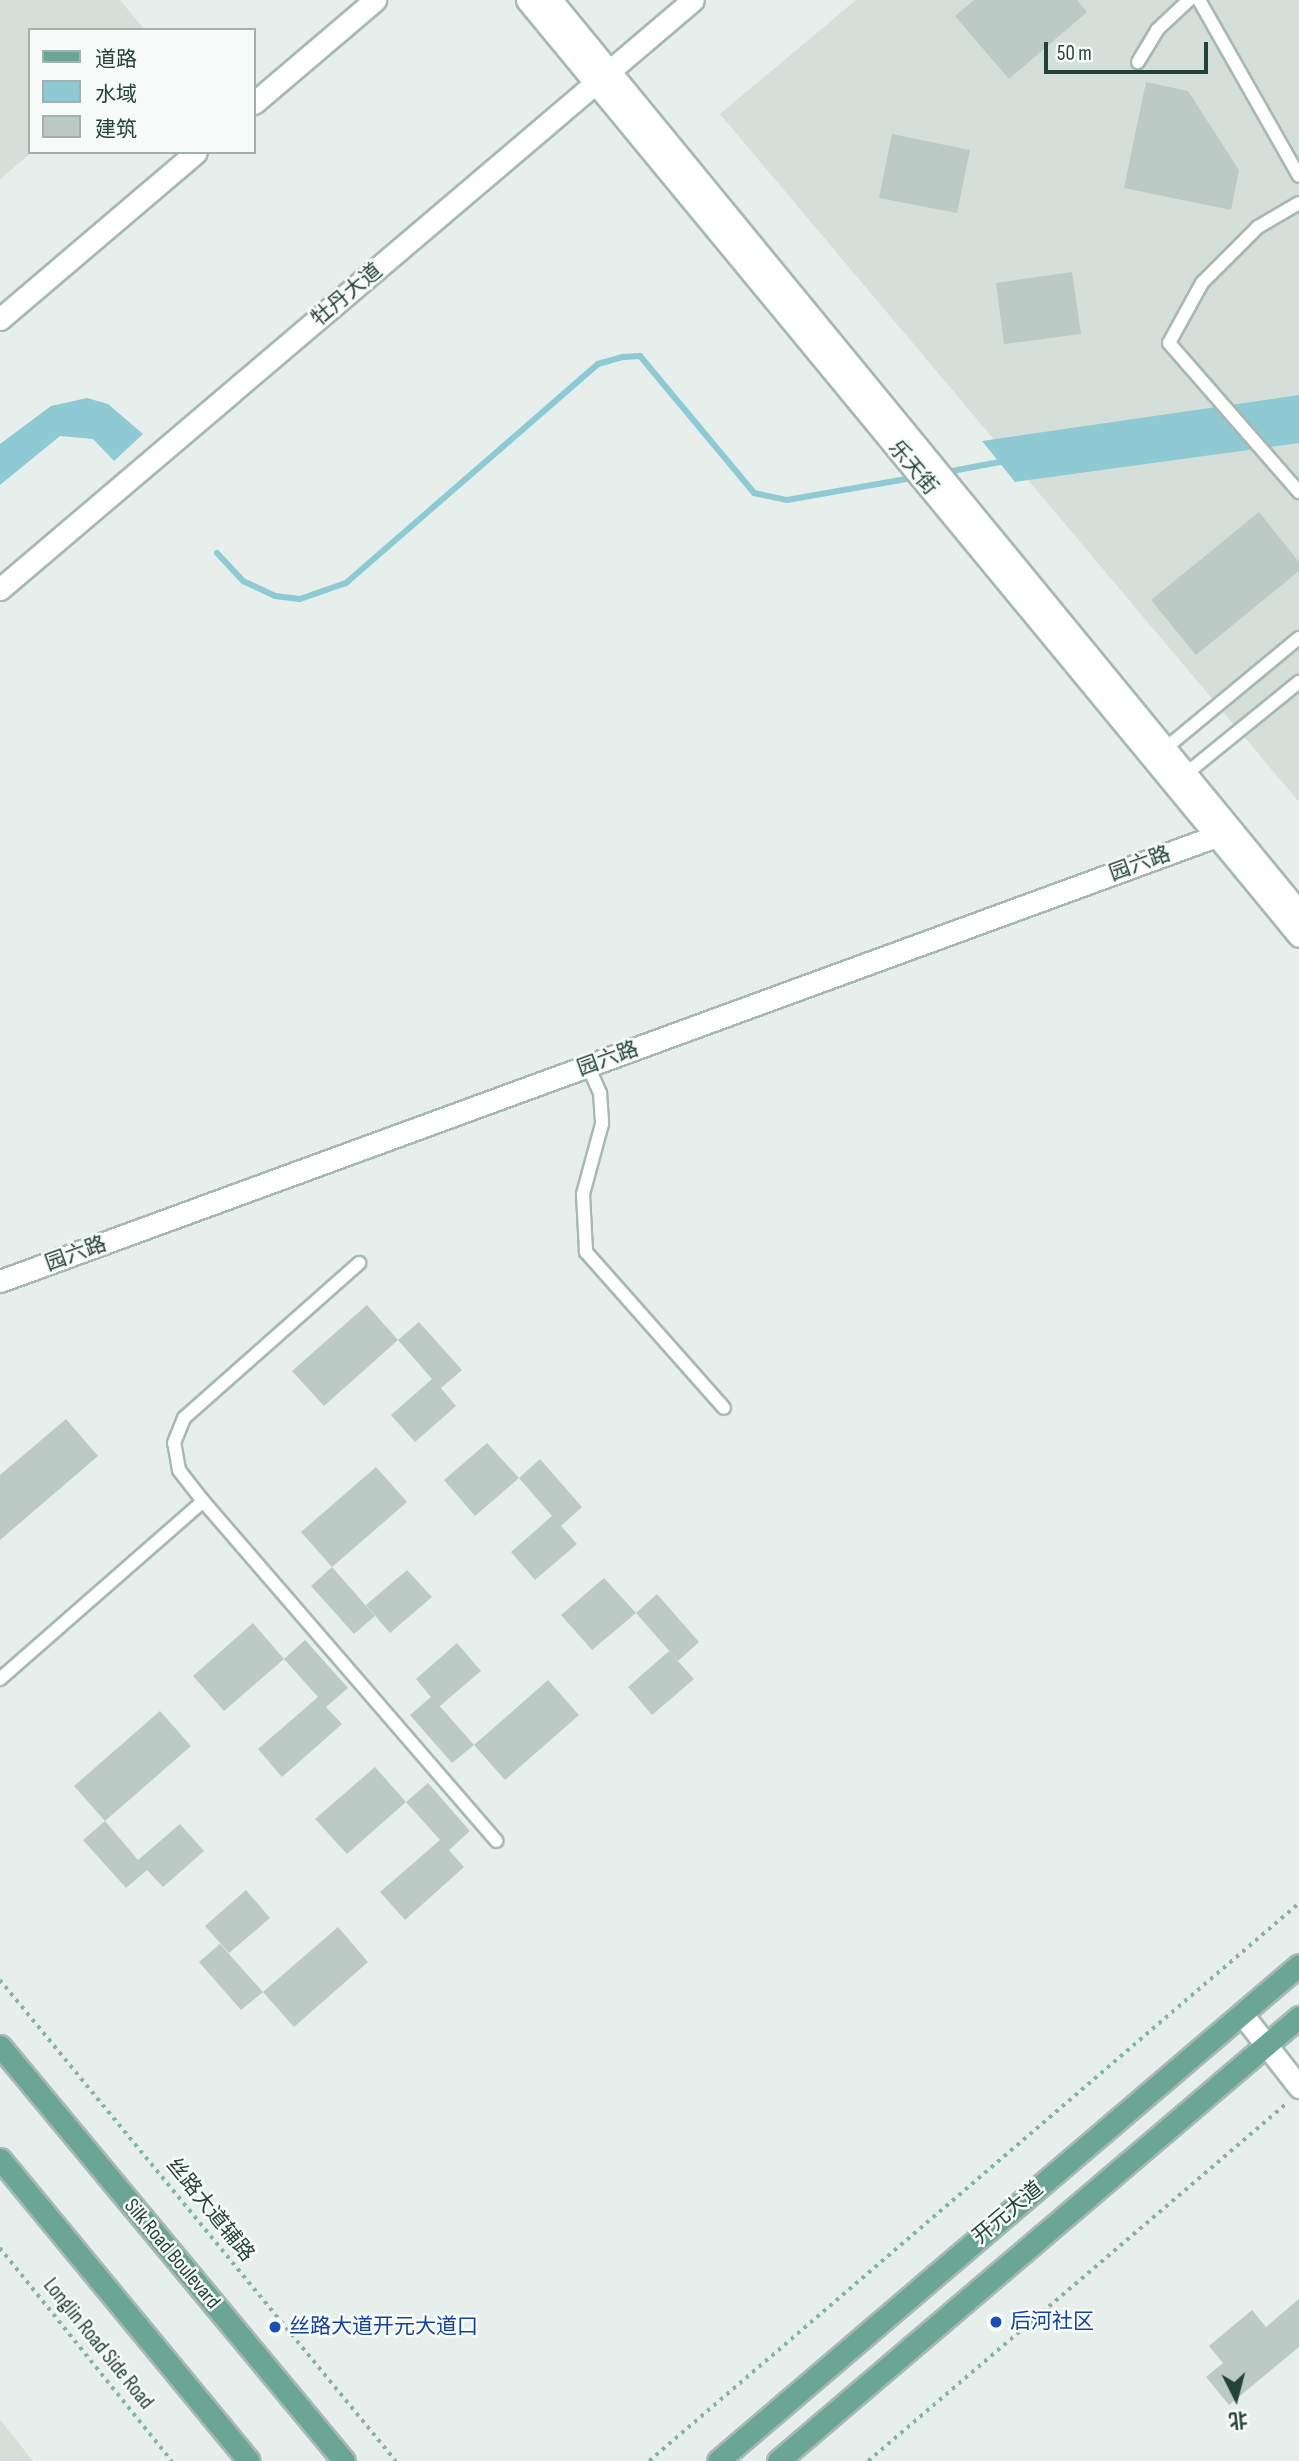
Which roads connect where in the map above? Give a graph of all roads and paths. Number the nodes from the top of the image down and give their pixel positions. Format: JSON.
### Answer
{"nodes":[{"id":1,"x":375,"y":0,"type":"edge"},
{"id":2,"x":527,"y":0,"type":"edge"},
{"id":3,"x":551,"y":0,"type":"edge"},
{"id":4,"x":693,"y":0,"type":"edge"},
{"id":5,"x":1189,"y":0,"type":"edge"},
{"id":6,"x":1199,"y":0,"type":"edge"},
{"id":7,"x":1138,"y":62,"type":"dead end"},
{"id":8,"x":602,"y":77,"type":"junction"},
{"id":9,"x":256,"y":101,"type":"edge"},
{"id":10,"x":194,"y":154,"type":"edge"},
{"id":11,"x":1299,"y":176,"type":"edge"},
{"id":12,"x":1299,"y":203,"type":"edge"},
{"id":13,"x":0,"y":319,"type":"edge"},
{"id":14,"x":1299,"y":492,"type":"edge"},
{"id":15,"x":0,"y":589,"type":"edge"},
{"id":16,"x":1299,"y":638,"type":"edge"},
{"id":17,"x":1299,"y":682,"type":"edge"},
{"id":18,"x":1159,"y":754,"type":"junction"},
{"id":19,"x":1180,"y":779,"type":"junction"},
{"id":20,"x":1216,"y":836,"type":"junction"},
{"id":21,"x":1299,"y":912,"type":"edge"},
{"id":22,"x":1299,"y":936,"type":"edge"},
{"id":23,"x":588,"y":1066,"type":"junction"},
{"id":24,"x":359,"y":1263,"type":"dead end"},
{"id":25,"x":0,"y":1281,"type":"edge"},
{"id":26,"x":724,"y":1408,"type":"dead end"},
{"id":27,"x":203,"y":1502,"type":"junction"},
{"id":28,"x":0,"y":1679,"type":"edge"},
{"id":29,"x":496,"y":1841,"type":"dead end"},
{"id":30,"x":1299,"y":1903,"type":"edge"},
{"id":31,"x":1299,"y":1965,"type":"edge"},
{"id":32,"x":0,"y":1980,"type":"edge"},
{"id":33,"x":1242,"y":2014,"type":"junction"},
{"id":34,"x":1299,"y":2017,"type":"edge"},
{"id":35,"x":1266,"y":2045,"type":"junction"},
{"id":36,"x":0,"y":2046,"type":"edge"},
{"id":37,"x":1299,"y":2087,"type":"edge"},
{"id":38,"x":1299,"y":2093,"type":"edge"},
{"id":39,"x":0,"y":2159,"type":"edge"},
{"id":40,"x":0,"y":2248,"type":"edge"},
{"id":41,"x":172,"y":2461,"type":"edge"},
{"id":42,"x":249,"y":2461,"type":"edge"},
{"id":43,"x":344,"y":2461,"type":"edge"},
{"id":44,"x":396,"y":2461,"type":"edge"},
{"id":45,"x":649,"y":2461,"type":"edge"},
{"id":46,"x":718,"y":2461,"type":"edge"},
{"id":47,"x":778,"y":2461,"type":"edge"},
{"id":48,"x":868,"y":2461,"type":"edge"}],
"edges":[{"from":1,"to":9,"type":"street"},
{"from":2,"to":8,"type":"street","name":"乐天街"},
{"from":3,"to":8,"type":"street","name":"乐天街"},
{"from":4,"to":8,"type":"street","name":"牡丹大道"},
{"from":5,"to":7,"type":"lane"},
{"from":6,"to":11,"type":"lane"},
{"from":8,"to":15,"type":"street","name":"牡丹大道"},
{"from":8,"to":18,"type":"street","name":"乐天街"},
{"from":10,"to":13,"type":"street"},
{"from":12,"to":14,"type":"lane"},
{"from":16,"to":18,"type":"lane"},
{"from":17,"to":19,"type":"lane"},
{"from":18,"to":19,"type":"street","name":"乐天街"},
{"from":19,"to":20,"type":"street","name":"乐天街"},
{"from":19,"to":21,"type":"street","name":"乐天街"},
{"from":20,"to":22,"type":"street","name":"乐天街"},
{"from":20,"to":23,"type":"street","name":"园六路"},
{"from":23,"to":25,"type":"street","name":"园六路"},
{"from":23,"to":26,"type":"lane"},
{"from":24,"to":27,"type":"lane"},
{"from":27,"to":28,"type":"lane"},
{"from":27,"to":29,"type":"lane"},
{"from":30,"to":45,"type":"path"},
{"from":31,"to":33,"type":"main road","name":"开元大道"},
{"from":32,"to":44,"type":"path","name":"丝路大道辅路"},
{"from":33,"to":35,"type":"street"},
{"from":33,"to":46,"type":"main road","name":"开元大道"},
{"from":34,"to":35,"type":"main road","name":"开元大道"},
{"from":35,"to":37,"type":"street"},
{"from":35,"to":47,"type":"main road","name":"开元大道"},
{"from":36,"to":43,"type":"main road","name":"Silk Road Boulevard"},
{"from":38,"to":48,"type":"path"},
{"from":39,"to":42,"type":"main road"},
{"from":40,"to":41,"type":"path","name":"Longlin Road Side Road"}]}
